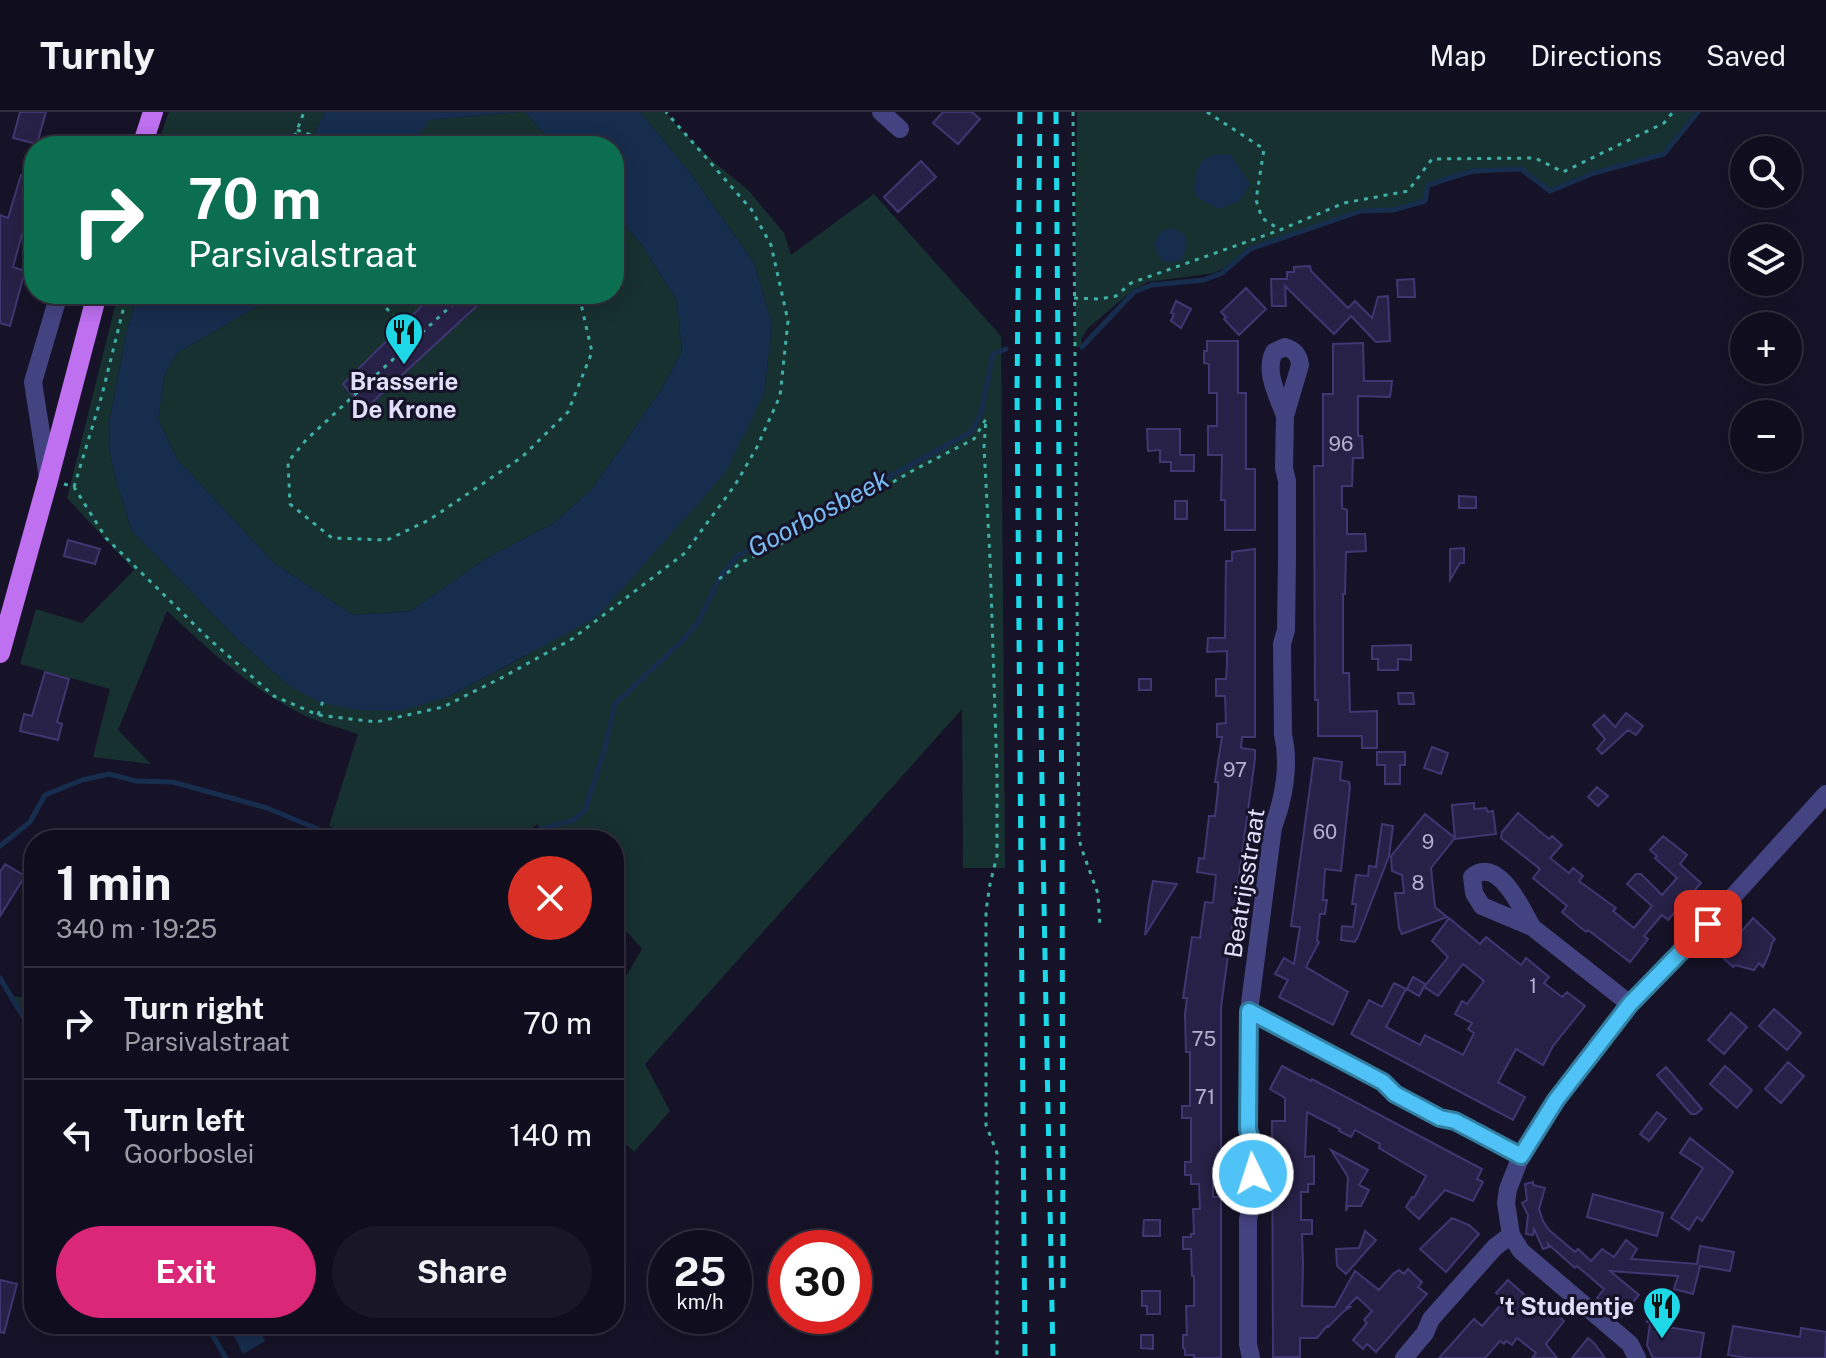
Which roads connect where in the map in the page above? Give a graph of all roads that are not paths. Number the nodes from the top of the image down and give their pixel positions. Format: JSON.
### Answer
{"nodes":[{"id":1,"x":153,"y":112,"type":"edge"},
{"id":2,"x":881,"y":112,"type":"edge"},
{"id":3,"x":900,"y":129,"type":"dead end"},
{"id":4,"x":145,"y":136,"type":"edge"},
{"id":5,"x":56,"y":304,"type":"edge"},
{"id":6,"x":94,"y":304,"type":"edge"},
{"id":7,"x":1285,"y":416,"type":"dead end"},
{"id":8,"x":48,"y":480,"type":"junction"},
{"id":9,"x":0,"y":653,"type":"edge"},
{"id":10,"x":1826,"y":794,"type":"edge"},
{"id":11,"x":1532,"y":927,"type":"dead end"},
{"id":12,"x":1630,"y":1004,"type":"junction"},
{"id":13,"x":1249,"y":1011,"type":"junction"},
{"id":14,"x":1521,"y":1156,"type":"junction"},
{"id":15,"x":1511,"y":1235,"type":"junction"},
{"id":16,"x":1251,"y":1358,"type":"edge"},
{"id":17,"x":1404,"y":1358,"type":"edge"},
{"id":18,"x":1637,"y":1358,"type":"edge"}],
"edges":[{"from":1,"to":4,"type":"main road"},
{"from":2,"to":3,"type":"street"},
{"from":5,"to":8,"type":"street"},
{"from":6,"to":8,"type":"main road"},
{"from":7,"to":13,"type":"street","name":"Beatrijsstraat"},
{"from":8,"to":9,"type":"main road"},
{"from":10,"to":12,"type":"street"},
{"from":11,"to":12,"type":"street"},
{"from":12,"to":14,"type":"street"},
{"from":13,"to":14,"type":"street"},
{"from":13,"to":16,"type":"street","name":"Beatrijsstraat"},
{"from":14,"to":15,"type":"street"},
{"from":15,"to":17,"type":"street"},
{"from":15,"to":18,"type":"street"}]}
